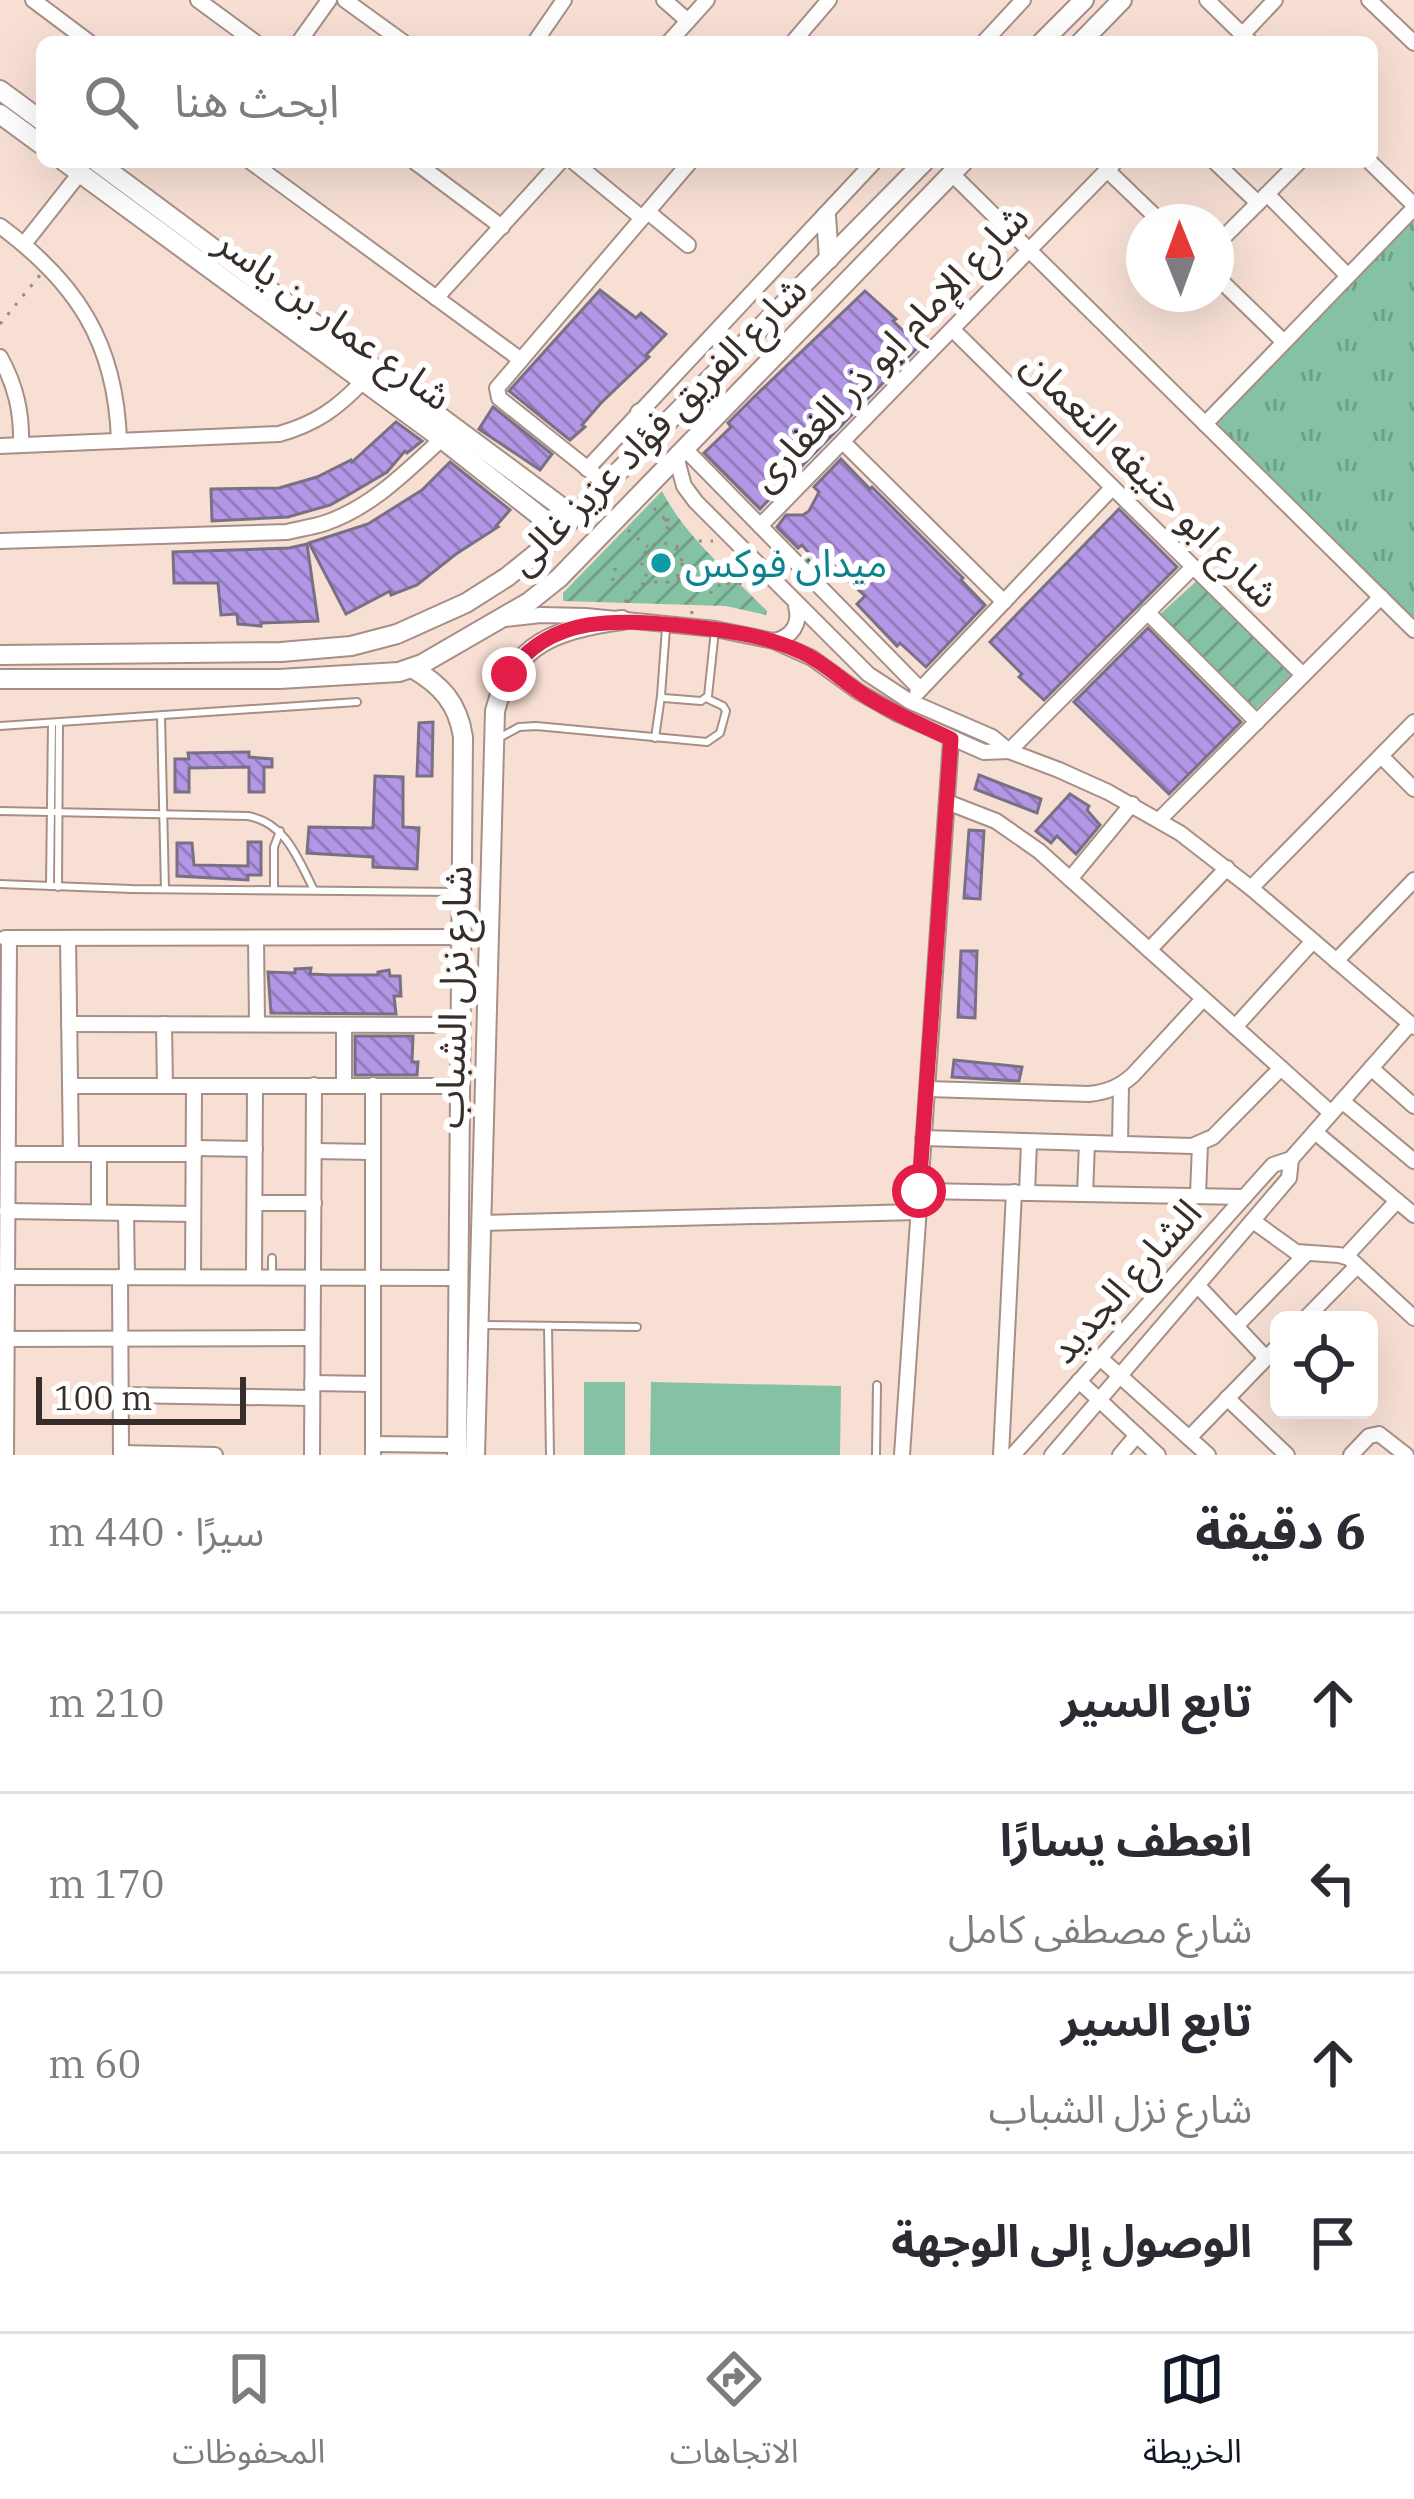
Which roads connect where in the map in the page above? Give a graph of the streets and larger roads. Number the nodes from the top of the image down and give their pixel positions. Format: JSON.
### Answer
{"nodes":[{"id":1,"x":34,"y":0,"type":"edge"},
{"id":2,"x":198,"y":0,"type":"edge"},
{"id":3,"x":329,"y":0,"type":"edge"},
{"id":4,"x":345,"y":0,"type":"edge"},
{"id":5,"x":378,"y":0,"type":"edge"},
{"id":6,"x":564,"y":0,"type":"edge"},
{"id":7,"x":664,"y":0,"type":"edge"},
{"id":8,"x":707,"y":0,"type":"edge"},
{"id":9,"x":1022,"y":0,"type":"edge"},
{"id":10,"x":1084,"y":0,"type":"edge"},
{"id":11,"x":1121,"y":0,"type":"edge"},
{"id":12,"x":1208,"y":0,"type":"edge"},
{"id":13,"x":1275,"y":0,"type":"edge"},
{"id":14,"x":1369,"y":0,"type":"edge"},
{"id":15,"x":819,"y":4,"type":"edge"},
{"id":16,"x":1070,"y":8,"type":"edge"},
{"id":17,"x":366,"y":16,"type":"junction"},
{"id":18,"x":688,"y":21,"type":"junction"},
{"id":19,"x":81,"y":36,"type":"edge"},
{"id":20,"x":247,"y":36,"type":"edge"},
{"id":21,"x":303,"y":36,"type":"edge"},
{"id":22,"x":394,"y":36,"type":"edge"},
{"id":23,"x":539,"y":36,"type":"edge"},
{"id":24,"x":674,"y":36,"type":"edge"},
{"id":25,"x":798,"y":36,"type":"edge"},
{"id":26,"x":989,"y":36,"type":"edge"},
{"id":27,"x":1047,"y":36,"type":"edge"},
{"id":28,"x":1090,"y":36,"type":"edge"},
{"id":29,"x":1244,"y":36,"type":"edge"},
{"id":30,"x":1248,"y":36,"type":"edge"},
{"id":31,"x":1414,"y":43,"type":"edge"},
{"id":32,"x":0,"y":90,"type":"edge"},
{"id":33,"x":0,"y":114,"type":"edge"},
{"id":34,"x":36,"y":117,"type":"edge"},
{"id":35,"x":36,"y":141,"type":"edge"},
{"id":36,"x":71,"y":168,"type":"edge"},
{"id":37,"x":73,"y":168,"type":"edge"},
{"id":38,"x":106,"y":168,"type":"edge"},
{"id":39,"x":259,"y":168,"type":"edge"},
{"id":40,"x":423,"y":168,"type":"edge"},
{"id":41,"x":555,"y":168,"type":"edge"},
{"id":42,"x":582,"y":168,"type":"edge"},
{"id":43,"x":685,"y":168,"type":"edge"},
{"id":44,"x":869,"y":168,"type":"edge"},
{"id":45,"x":918,"y":168,"type":"edge"},
{"id":46,"x":958,"y":168,"type":"edge"},
{"id":47,"x":1109,"y":168,"type":"edge"},
{"id":48,"x":1113,"y":168,"type":"edge"},
{"id":49,"x":1223,"y":168,"type":"edge"},
{"id":50,"x":1293,"y":168,"type":"edge"},
{"id":51,"x":1376,"y":168,"type":"edge"},
{"id":52,"x":1262,"y":199,"type":"junction"},
{"id":53,"x":1145,"y":204,"type":"edge"},
{"id":54,"x":1414,"y":207,"type":"edge"},
{"id":55,"x":645,"y":215,"type":"junction"},
{"id":56,"x":826,"y":217,"type":"junction"},
{"id":57,"x":0,"y":226,"type":"edge"},
{"id":58,"x":502,"y":226,"type":"junction"},
{"id":59,"x":1234,"y":227,"type":"edge"},
{"id":60,"x":25,"y":244,"type":"junction"},
{"id":61,"x":688,"y":244,"type":"dead end"},
{"id":62,"x":1030,"y":250,"type":"junction"},
{"id":63,"x":830,"y":259,"type":"junction"},
{"id":64,"x":1348,"y":276,"type":"junction"},
{"id":65,"x":1234,"y":293,"type":"edge"},
{"id":66,"x":436,"y":298,"type":"junction"},
{"id":67,"x":953,"y":330,"type":"junction"},
{"id":68,"x":1284,"y":342,"type":"junction"},
{"id":69,"x":0,"y":357,"type":"edge"},
{"id":70,"x":521,"y":360,"type":"junction"},
{"id":71,"x":363,"y":381,"type":"junction"},
{"id":72,"x":640,"y":413,"type":"junction"},
{"id":73,"x":1205,"y":424,"type":"junction"},
{"id":74,"x":659,"y":431,"type":"junction"},
{"id":75,"x":448,"y":433,"type":"junction"},
{"id":76,"x":119,"y":441,"type":"junction"},
{"id":77,"x":843,"y":442,"type":"junction"},
{"id":78,"x":21,"y":445,"type":"junction"},
{"id":79,"x":0,"y":446,"type":"edge"},
{"id":80,"x":680,"y":452,"type":"junction"},
{"id":81,"x":587,"y":469,"type":"junction"},
{"id":82,"x":607,"y":484,"type":"junction"},
{"id":83,"x":1112,"y":488,"type":"junction"},
{"id":84,"x":575,"y":517,"type":"junction"},
{"id":85,"x":760,"y":526,"type":"junction"},
{"id":86,"x":560,"y":532,"type":"junction"},
{"id":87,"x":0,"y":541,"type":"edge"},
{"id":88,"x":1193,"y":567,"type":"junction"},
{"id":89,"x":1381,"y":597,"type":"junction"},
{"id":90,"x":794,"y":602,"type":"junction"},
{"id":91,"x":1004,"y":602,"type":"junction"},
{"id":92,"x":1147,"y":612,"type":"junction"},
{"id":93,"x":497,"y":620,"type":"junction"},
{"id":94,"x":615,"y":620,"type":"junction"},
{"id":95,"x":1414,"y":630,"type":"edge"},
{"id":96,"x":774,"y":641,"type":"junction"},
{"id":97,"x":280,"y":652,"type":"junction"},
{"id":98,"x":199,"y":653,"type":"junction"},
{"id":99,"x":0,"y":655,"type":"edge"},
{"id":100,"x":412,"y":668,"type":"junction"},
{"id":101,"x":1303,"y":675,"type":"junction"},
{"id":102,"x":0,"y":679,"type":"edge"},
{"id":103,"x":194,"y":679,"type":"junction"},
{"id":104,"x":279,"y":679,"type":"junction"},
{"id":105,"x":915,"y":695,"type":"junction"},
{"id":106,"x":896,"y":713,"type":"junction"},
{"id":107,"x":1257,"y":722,"type":"junction"},
{"id":108,"x":1414,"y":722,"type":"edge"},
{"id":109,"x":951,"y":739,"type":"junction"},
{"id":110,"x":1009,"y":752,"type":"junction"},
{"id":111,"x":1381,"y":756,"type":"junction"},
{"id":112,"x":1414,"y":789,"type":"edge"},
{"id":113,"x":947,"y":802,"type":"junction"},
{"id":114,"x":1132,"y":804,"type":"junction"},
{"id":115,"x":1159,"y":820,"type":"junction"},
{"id":116,"x":1226,"y":868,"type":"junction"},
{"id":117,"x":1070,"y":879,"type":"junction"},
{"id":118,"x":1414,"y":880,"type":"edge"},
{"id":119,"x":1251,"y":888,"type":"junction"},
{"id":120,"x":462,"y":892,"type":"junction"},
{"id":121,"x":488,"y":892,"type":"junction"},
{"id":122,"x":462,"y":937,"type":"junction"},
{"id":123,"x":4,"y":938,"type":"edge"},
{"id":124,"x":68,"y":938,"type":"junction"},
{"id":125,"x":256,"y":938,"type":"junction"},
{"id":126,"x":1313,"y":941,"type":"junction"},
{"id":127,"x":1149,"y":950,"type":"junction"},
{"id":128,"x":1336,"y":961,"type":"junction"},
{"id":129,"x":1203,"y":999,"type":"junction"},
{"id":130,"x":69,"y":1024,"type":"junction"},
{"id":131,"x":164,"y":1024,"type":"junction"},
{"id":132,"x":257,"y":1024,"type":"junction"},
{"id":133,"x":344,"y":1024,"type":"junction"},
{"id":134,"x":461,"y":1025,"type":"junction"},
{"id":135,"x":1412,"y":1025,"type":"edge"},
{"id":136,"x":1235,"y":1027,"type":"junction"},
{"id":137,"x":1281,"y":1068,"type":"junction"},
{"id":138,"x":1371,"y":1068,"type":"junction"},
{"id":139,"x":1121,"y":1084,"type":"junction"},
{"id":140,"x":165,"y":1085,"type":"junction"},
{"id":141,"x":314,"y":1085,"type":"junction"},
{"id":142,"x":344,"y":1085,"type":"junction"},
{"id":143,"x":373,"y":1085,"type":"junction"},
{"id":144,"x":460,"y":1085,"type":"junction"},
{"id":145,"x":70,"y":1086,"type":"junction"},
{"id":146,"x":194,"y":1086,"type":"junction"},
{"id":147,"x":255,"y":1086,"type":"junction"},
{"id":148,"x":927,"y":1089,"type":"junction"},
{"id":149,"x":4,"y":1095,"type":"edge"},
{"id":150,"x":1342,"y":1100,"type":"junction"},
{"id":151,"x":1414,"y":1106,"type":"edge"},
{"id":152,"x":1331,"y":1113,"type":"junction"},
{"id":153,"x":1315,"y":1132,"type":"junction"},
{"id":154,"x":923,"y":1138,"type":"junction"},
{"id":155,"x":1029,"y":1142,"type":"junction"},
{"id":156,"x":1087,"y":1143,"type":"junction"},
{"id":157,"x":1120,"y":1144,"type":"junction"},
{"id":158,"x":1200,"y":1144,"type":"junction"},
{"id":159,"x":255,"y":1149,"type":"junction"},
{"id":160,"x":194,"y":1151,"type":"junction"},
{"id":161,"x":314,"y":1151,"type":"junction"},
{"id":162,"x":373,"y":1152,"type":"junction"},
{"id":163,"x":8,"y":1154,"type":"junction"},
{"id":164,"x":71,"y":1154,"type":"junction"},
{"id":165,"x":99,"y":1154,"type":"junction"},
{"id":166,"x":1291,"y":1159,"type":"junction"},
{"id":167,"x":1414,"y":1161,"type":"edge"},
{"id":168,"x":919,"y":1191,"type":"junction"},
{"id":169,"x":1020,"y":1193,"type":"junction"},
{"id":170,"x":1085,"y":1193,"type":"junction"},
{"id":171,"x":1198,"y":1195,"type":"junction"},
{"id":172,"x":1244,"y":1197,"type":"junction"},
{"id":173,"x":1397,"y":1201,"type":"junction"},
{"id":174,"x":255,"y":1203,"type":"junction"},
{"id":175,"x":314,"y":1204,"type":"junction"},
{"id":176,"x":7,"y":1211,"type":"junction"},
{"id":177,"x":99,"y":1212,"type":"junction"},
{"id":178,"x":917,"y":1212,"type":"junction"},
{"id":179,"x":126,"y":1213,"type":"junction"},
{"id":180,"x":193,"y":1214,"type":"junction"},
{"id":181,"x":1414,"y":1215,"type":"edge"},
{"id":182,"x":479,"y":1222,"type":"junction"},
{"id":183,"x":1253,"y":1222,"type":"junction"},
{"id":184,"x":1306,"y":1254,"type":"junction"},
{"id":185,"x":1352,"y":1261,"type":"junction"},
{"id":186,"x":123,"y":1277,"type":"junction"},
{"id":187,"x":193,"y":1277,"type":"junction"},
{"id":188,"x":254,"y":1277,"type":"junction"},
{"id":189,"x":313,"y":1277,"type":"junction"},
{"id":190,"x":373,"y":1277,"type":"junction"},
{"id":191,"x":459,"y":1278,"type":"junction"},
{"id":192,"x":5,"y":1280,"type":"edge"},
{"id":193,"x":1199,"y":1287,"type":"junction"},
{"id":194,"x":1311,"y":1311,"type":"edge"},
{"id":195,"x":1414,"y":1318,"type":"edge"},
{"id":196,"x":1236,"y":1326,"type":"junction"},
{"id":197,"x":312,"y":1338,"type":"junction"},
{"id":198,"x":120,"y":1339,"type":"junction"},
{"id":199,"x":3,"y":1340,"type":"edge"},
{"id":200,"x":1270,"y":1354,"type":"edge"},
{"id":201,"x":1100,"y":1358,"type":"junction"},
{"id":202,"x":1266,"y":1358,"type":"junction"},
{"id":203,"x":1121,"y":1377,"type":"junction"},
{"id":204,"x":1079,"y":1382,"type":"junction"},
{"id":205,"x":373,"y":1384,"type":"junction"},
{"id":206,"x":312,"y":1390,"type":"junction"},
{"id":207,"x":467,"y":1392,"type":"junction"},
{"id":208,"x":121,"y":1395,"type":"junction"},
{"id":209,"x":1227,"y":1398,"type":"junction"},
{"id":210,"x":1100,"y":1401,"type":"junction"},
{"id":211,"x":1137,"y":1435,"type":"junction"},
{"id":212,"x":1189,"y":1438,"type":"junction"},
{"id":213,"x":373,"y":1449,"type":"edge"},
{"id":214,"x":463,"y":1452,"type":"edge"},
{"id":215,"x":121,"y":1454,"type":"edge"},
{"id":216,"x":6,"y":1455,"type":"edge"},
{"id":217,"x":184,"y":1455,"type":"edge"},
{"id":218,"x":215,"y":1455,"type":"edge"},
{"id":219,"x":312,"y":1455,"type":"edge"},
{"id":220,"x":902,"y":1455,"type":"edge"},
{"id":221,"x":1000,"y":1455,"type":"edge"},
{"id":222,"x":1013,"y":1455,"type":"edge"},
{"id":223,"x":1052,"y":1455,"type":"edge"},
{"id":224,"x":1120,"y":1455,"type":"edge"},
{"id":225,"x":1158,"y":1455,"type":"edge"},
{"id":226,"x":1208,"y":1455,"type":"edge"},
{"id":227,"x":1287,"y":1455,"type":"edge"},
{"id":228,"x":1351,"y":1455,"type":"edge"},
{"id":229,"x":1406,"y":1455,"type":"edge"}],
"edges":[{"from":1,"to":19,"type":"street"},
{"from":2,"to":20,"type":"street"},
{"from":3,"to":21,"type":"street"},
{"from":4,"to":17,"type":"street"},
{"from":5,"to":17,"type":"street"},
{"from":6,"to":23,"type":"street"},
{"from":7,"to":18,"type":"street"},
{"from":8,"to":18,"type":"street"},
{"from":9,"to":26,"type":"street"},
{"from":10,"to":16,"type":"street"},
{"from":11,"to":28,"type":"street"},
{"from":12,"to":29,"type":"street"},
{"from":13,"to":30,"type":"street"},
{"from":14,"to":31,"type":"street"},
{"from":15,"to":25,"type":"street"},
{"from":16,"to":27,"type":"street"},
{"from":17,"to":22,"type":"street"},
{"from":18,"to":24,"type":"street"},
{"from":32,"to":34,"type":"street"},
{"from":33,"to":35,"type":"street"},
{"from":36,"to":60,"type":"street"},
{"from":37,"to":71,"type":"street","name":"شارع عمار بن ياسر"},
{"from":38,"to":75,"type":"street","name":"شارع عمار بن ياسر"},
{"from":39,"to":66,"type":"street"},
{"from":40,"to":58,"type":"street"},
{"from":41,"to":58,"type":"street"},
{"from":42,"to":55,"type":"street"},
{"from":43,"to":55,"type":"street"},
{"from":44,"to":56,"type":"street"},
{"from":45,"to":63,"type":"street","name":"شارع الفريق فؤاد عزيز غالى"},
{"from":46,"to":62,"type":"street"},
{"from":46,"to":80,"type":"street","name":"شارع الفريق فؤاد عزيز غالى"},
{"from":47,"to":62,"type":"street","name":"شارع الإمام ابو ذر الغفارى"},
{"from":48,"to":53,"type":"street"},
{"from":49,"to":52,"type":"street"},
{"from":50,"to":52,"type":"street"},
{"from":51,"to":54,"type":"street"},
{"from":52,"to":59,"type":"street"},
{"from":52,"to":64,"type":"street"},
{"from":54,"to":64,"type":"street"},
{"from":55,"to":61,"type":"street"},
{"from":55,"to":70,"type":"street"},
{"from":56,"to":63,"type":"street"},
{"from":56,"to":72,"type":"street"},
{"from":57,"to":60,"type":"street"},
{"from":58,"to":66,"type":"street"},
{"from":60,"to":76,"type":"street"},
{"from":62,"to":67,"type":"street","name":"شارع الإمام ابو ذر الغفارى"},
{"from":62,"to":73,"type":"street"},
{"from":63,"to":74,"type":"street","name":"شارع الفريق فؤاد عزيز غالى"},
{"from":64,"to":68,"type":"street"},
{"from":65,"to":68,"type":"street"},
{"from":66,"to":70,"type":"street"},
{"from":67,"to":77,"type":"street","name":"شارع الإمام ابو ذر الغفارى"},
{"from":67,"to":83,"type":"street","name":"شارع ابو حنيفه النعمان"},
{"from":68,"to":73,"type":"street"},
{"from":69,"to":78,"type":"street"},
{"from":70,"to":81,"type":"street"},
{"from":71,"to":75,"type":"street","name":"شارع عمار بن ياسر"},
{"from":71,"to":76,"type":"street"},
{"from":72,"to":74,"type":"street"},
{"from":72,"to":81,"type":"street"},
{"from":73,"to":89,"type":"street"},
{"from":74,"to":82,"type":"street","name":"شارع الفريق فؤاد عزيز غالى"},
{"from":75,"to":84,"type":"street","name":"شارع عمار بن ياسر"},
{"from":75,"to":86,"type":"street","name":"شارع عمار بن ياسر"},
{"from":75,"to":87,"type":"street"},
{"from":76,"to":78,"type":"street"},
{"from":77,"to":85,"type":"street","name":"شارع الإمام ابو ذر الغفارى"},
{"from":77,"to":91,"type":"street"},
{"from":78,"to":79,"type":"street"},
{"from":80,"to":85,"type":"street"},
{"from":80,"to":90,"type":"street"},
{"from":80,"to":93,"type":"street","name":"شارع الفريق فؤاد عزيز غالى"},
{"from":81,"to":82,"type":"street"},
{"from":82,"to":84,"type":"street","name":"شارع الفريق فؤاد عزيز غالى"},
{"from":83,"to":88,"type":"street","name":"شارع ابو حنيفه النعمان"},
{"from":83,"to":91,"type":"street"},
{"from":84,"to":86,"type":"street","name":"شارع الفريق فؤاد عزيز غالى"},
{"from":85,"to":105,"type":"street"},
{"from":86,"to":97,"type":"street","name":"شارع الفريق فؤاد عزيز غالى"},
{"from":88,"to":92,"type":"street"},
{"from":88,"to":101,"type":"street","name":"شارع ابو حنيفه النعمان"},
{"from":89,"to":95,"type":"street"},
{"from":89,"to":101,"type":"street"},
{"from":90,"to":96,"type":"street"},
{"from":90,"to":105,"type":"street"},
{"from":91,"to":105,"type":"street"},
{"from":92,"to":107,"type":"street"},
{"from":92,"to":110,"type":"street"},
{"from":93,"to":94,"type":"street"},
{"from":93,"to":100,"type":"street","name":"شارع الفريق فؤاد عزيز غالى"},
{"from":94,"to":96,"type":"street"},
{"from":94,"to":121,"type":"street","name":"شارع نزل الشباب"},
{"from":96,"to":106,"type":"street"},
{"from":97,"to":98,"type":"street","name":"شارع الفريق فؤاد عزيز غالى"},
{"from":97,"to":104,"type":"street"},
{"from":98,"to":99,"type":"street","name":"شارع الفريق فؤاد عزيز غالى"},
{"from":98,"to":103,"type":"street"},
{"from":100,"to":104,"type":"street","name":"شارع الفريق فؤاد عزيز غالى"},
{"from":100,"to":120,"type":"street","name":"شارع نزل الشباب"},
{"from":101,"to":107,"type":"street"},
{"from":102,"to":103,"type":"street","name":"شارع الفريق فؤاد عزيز غالى"},
{"from":103,"to":104,"type":"street","name":"شارع الفريق فؤاد عزيز غالى"},
{"from":105,"to":106,"type":"street"},
{"from":105,"to":110,"type":"street"},
{"from":106,"to":109,"type":"street"},
{"from":107,"to":115,"type":"street"},
{"from":108,"to":111,"type":"street"},
{"from":109,"to":110,"type":"street"},
{"from":109,"to":113,"type":"street"},
{"from":110,"to":114,"type":"street"},
{"from":111,"to":112,"type":"street"},
{"from":111,"to":119,"type":"street"},
{"from":113,"to":117,"type":"street"},
{"from":113,"to":148,"type":"street"},
{"from":114,"to":115,"type":"street"},
{"from":114,"to":117,"type":"street"},
{"from":115,"to":116,"type":"street"},
{"from":116,"to":119,"type":"street"},
{"from":116,"to":127,"type":"street"},
{"from":117,"to":127,"type":"street"},
{"from":118,"to":128,"type":"street"},
{"from":119,"to":126,"type":"street"},
{"from":120,"to":121,"type":"street"},
{"from":120,"to":122,"type":"street","name":"شارع نزل الشباب"},
{"from":121,"to":182,"type":"street","name":"شارع نزل الشباب"},
{"from":122,"to":125,"type":"street","name":"شارع نزل الشباب"},
{"from":122,"to":134,"type":"street","name":"شارع نزل الشباب"},
{"from":123,"to":124,"type":"street","name":"شارع نزل الشباب"},
{"from":123,"to":149,"type":"street"},
{"from":124,"to":125,"type":"street","name":"شارع نزل الشباب"},
{"from":124,"to":130,"type":"street"},
{"from":125,"to":132,"type":"street"},
{"from":126,"to":128,"type":"street"},
{"from":126,"to":136,"type":"street"},
{"from":127,"to":129,"type":"street"},
{"from":128,"to":135,"type":"street"},
{"from":129,"to":136,"type":"street"},
{"from":129,"to":139,"type":"street"},
{"from":130,"to":131,"type":"street"},
{"from":130,"to":145,"type":"street"},
{"from":131,"to":132,"type":"street"},
{"from":131,"to":140,"type":"street"},
{"from":132,"to":133,"type":"street"},
{"from":133,"to":134,"type":"street"},
{"from":133,"to":142,"type":"street"},
{"from":134,"to":144,"type":"street","name":"شارع نزل الشباب"},
{"from":135,"to":138,"type":"street","name":"الشارع الجديد"},
{"from":136,"to":137,"type":"street"},
{"from":137,"to":152,"type":"street"},
{"from":137,"to":158,"type":"street"},
{"from":138,"to":150,"type":"street","name":"الشارع الجديد"},
{"from":138,"to":151,"type":"street"},
{"from":139,"to":148,"type":"street"},
{"from":139,"to":157,"type":"street"},
{"from":140,"to":145,"type":"street"},
{"from":140,"to":146,"type":"street"},
{"from":141,"to":142,"type":"street"},
{"from":141,"to":147,"type":"street"},
{"from":141,"to":161,"type":"street"},
{"from":142,"to":143,"type":"street"},
{"from":143,"to":144,"type":"street"},
{"from":143,"to":162,"type":"street"},
{"from":144,"to":191,"type":"street","name":"شارع نزل الشباب"},
{"from":145,"to":164,"type":"street"},
{"from":146,"to":147,"type":"street"},
{"from":146,"to":160,"type":"street"},
{"from":147,"to":159,"type":"street"},
{"from":148,"to":154,"type":"street"},
{"from":149,"to":163,"type":"street"},
{"from":150,"to":152,"type":"street","name":"الشارع الجديد"},
{"from":150,"to":167,"type":"street"},
{"from":152,"to":153,"type":"street","name":"الشارع الجديد"},
{"from":153,"to":166,"type":"street","name":"الشارع الجديد"},
{"from":153,"to":173,"type":"street"},
{"from":154,"to":155,"type":"street"},
{"from":154,"to":168,"type":"street"},
{"from":155,"to":156,"type":"street"},
{"from":155,"to":169,"type":"street"},
{"from":156,"to":157,"type":"street"},
{"from":156,"to":170,"type":"street"},
{"from":157,"to":158,"type":"street"},
{"from":158,"to":171,"type":"street"},
{"from":159,"to":160,"type":"street"},
{"from":159,"to":174,"type":"street"},
{"from":160,"to":165,"type":"street"},
{"from":160,"to":180,"type":"street"},
{"from":161,"to":162,"type":"street"},
{"from":161,"to":175,"type":"street"},
{"from":162,"to":190,"type":"street"},
{"from":163,"to":164,"type":"street"},
{"from":163,"to":176,"type":"street"},
{"from":164,"to":165,"type":"street"},
{"from":165,"to":177,"type":"street"},
{"from":166,"to":172,"type":"street","name":"الشارع الجديد"},
{"from":166,"to":183,"type":"street","name":"الشارع الجديد"},
{"from":168,"to":169,"type":"street"},
{"from":168,"to":178,"type":"street"},
{"from":169,"to":170,"type":"street"},
{"from":169,"to":221,"type":"street"},
{"from":170,"to":171,"type":"street"},
{"from":171,"to":172,"type":"street"},
{"from":172,"to":201,"type":"street","name":"الشارع الجديد"},
{"from":173,"to":181,"type":"street"},
{"from":173,"to":185,"type":"street"},
{"from":174,"to":175,"type":"street"},
{"from":174,"to":188,"type":"street"},
{"from":175,"to":189,"type":"street"},
{"from":176,"to":177,"type":"street"},
{"from":176,"to":192,"type":"street"},
{"from":177,"to":179,"type":"street"},
{"from":178,"to":182,"type":"street"},
{"from":178,"to":220,"type":"street"},
{"from":179,"to":180,"type":"street"},
{"from":179,"to":186,"type":"street"},
{"from":180,"to":187,"type":"street"},
{"from":182,"to":207,"type":"street","name":"شارع نزل الشباب"},
{"from":183,"to":184,"type":"street"},
{"from":183,"to":193,"type":"street","name":"الشارع الجديد"},
{"from":184,"to":185,"type":"street"},
{"from":184,"to":196,"type":"street"},
{"from":185,"to":194,"type":"street"},
{"from":185,"to":195,"type":"street"},
{"from":186,"to":187,"type":"street"},
{"from":186,"to":192,"type":"street"},
{"from":186,"to":198,"type":"street"},
{"from":187,"to":188,"type":"street"},
{"from":188,"to":189,"type":"street"},
{"from":189,"to":190,"type":"street"},
{"from":189,"to":197,"type":"street"},
{"from":190,"to":191,"type":"street"},
{"from":190,"to":205,"type":"street"},
{"from":191,"to":207,"type":"street","name":"شارع نزل الشباب"},
{"from":192,"to":199,"type":"street"},
{"from":193,"to":196,"type":"street"},
{"from":193,"to":203,"type":"street","name":"الشارع الجديد"},
{"from":196,"to":202,"type":"street"},
{"from":197,"to":198,"type":"street"},
{"from":197,"to":206,"type":"street"},
{"from":198,"to":199,"type":"street"},
{"from":198,"to":208,"type":"street"},
{"from":199,"to":216,"type":"street"},
{"from":200,"to":202,"type":"street"},
{"from":201,"to":203,"type":"street"},
{"from":201,"to":204,"type":"street","name":"الشارع الجديد"},
{"from":202,"to":209,"type":"street"},
{"from":203,"to":210,"type":"street","name":"الشارع الجديد"},
{"from":203,"to":212,"type":"street"},
{"from":204,"to":210,"type":"street"},
{"from":204,"to":222,"type":"street","name":"الشارع الجديد"},
{"from":205,"to":206,"type":"street"},
{"from":205,"to":213,"type":"street"},
{"from":206,"to":208,"type":"street"},
{"from":206,"to":219,"type":"street"},
{"from":207,"to":214,"type":"street","name":"شارع نزل الشباب"},
{"from":208,"to":215,"type":"street"},
{"from":209,"to":212,"type":"street"},
{"from":209,"to":227,"type":"street"},
{"from":210,"to":211,"type":"street"},
{"from":210,"to":223,"type":"street","name":"الشارع الجديد"},
{"from":211,"to":224,"type":"street"},
{"from":211,"to":225,"type":"street"},
{"from":212,"to":226,"type":"street"},
{"from":213,"to":214,"type":"street"},
{"from":215,"to":217,"type":"street"},
{"from":217,"to":218,"type":"street"},
{"from":228,"to":229,"type":"street"}]}
